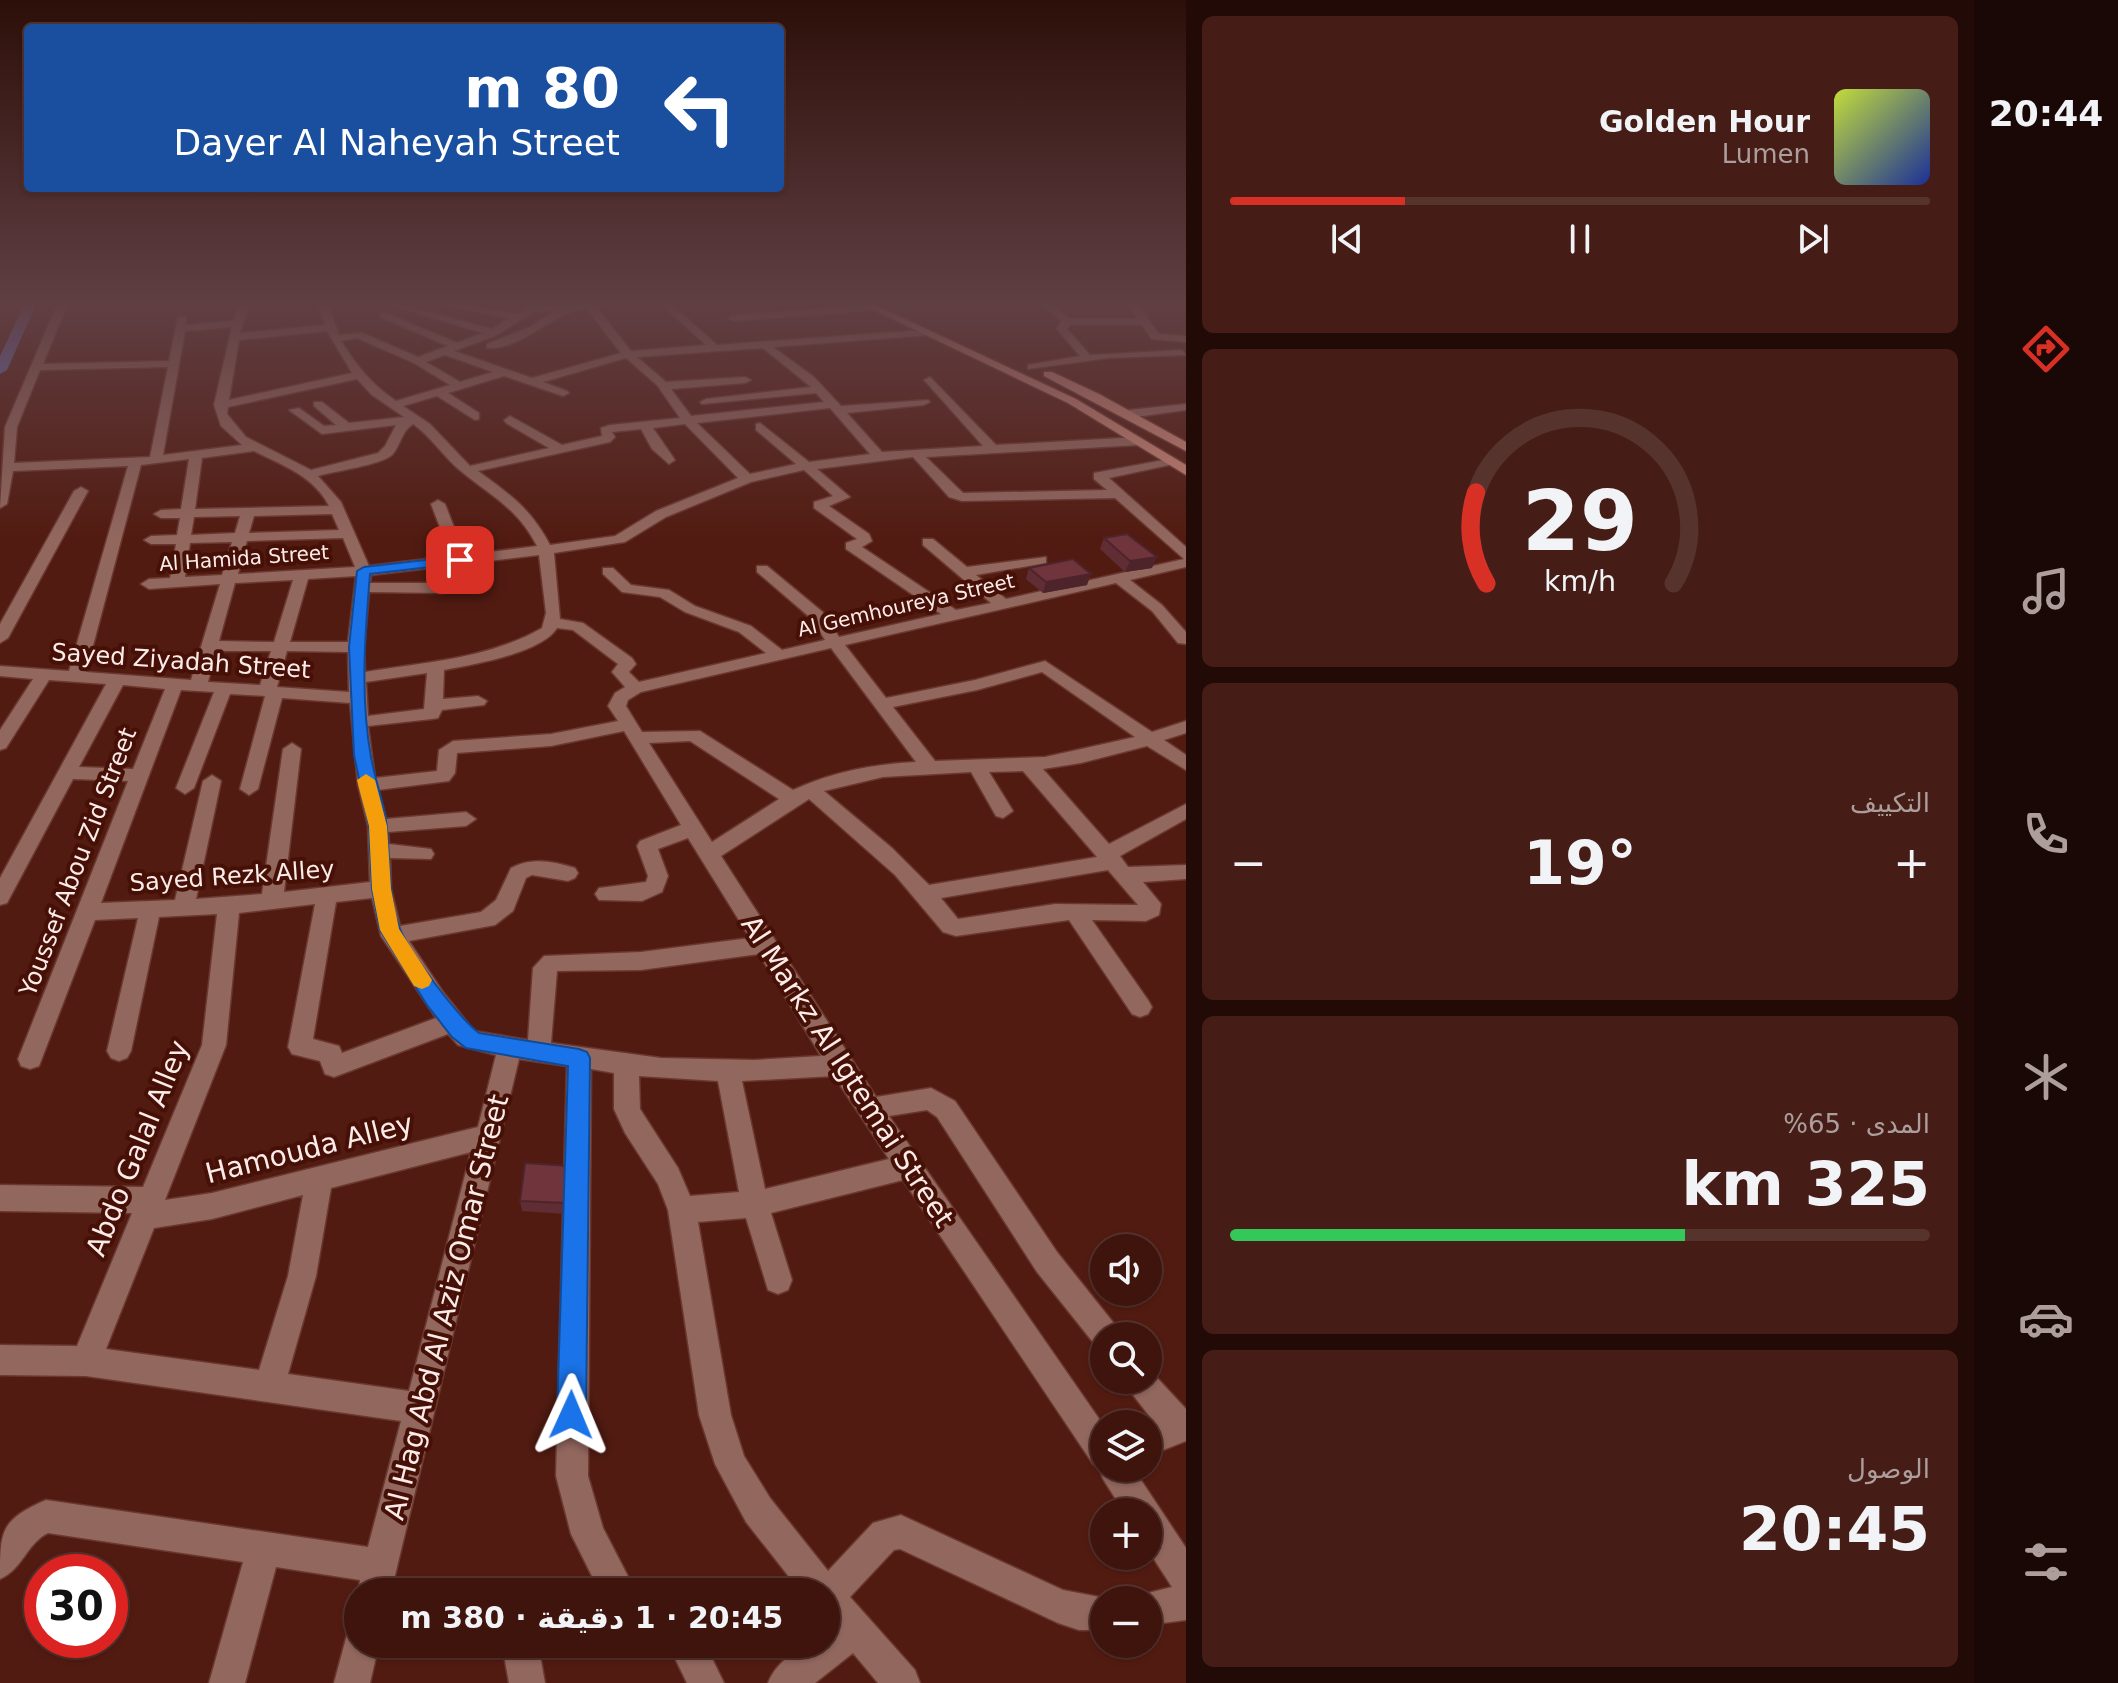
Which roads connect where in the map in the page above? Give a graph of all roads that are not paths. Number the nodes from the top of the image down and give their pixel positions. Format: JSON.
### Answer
{"nodes":[{"id":1,"x":31,"y":384,"type":"edge"},
{"id":2,"x":169,"y":384,"type":"edge"},
{"id":3,"x":225,"y":384,"type":"edge"},
{"id":4,"x":320,"y":384,"type":"edge"},
{"id":5,"x":369,"y":384,"type":"edge"},
{"id":6,"x":455,"y":384,"type":"edge"},
{"id":7,"x":467,"y":384,"type":"edge"},
{"id":8,"x":540,"y":384,"type":"edge"},
{"id":9,"x":660,"y":384,"type":"edge"},
{"id":10,"x":697,"y":384,"type":"edge"},
{"id":11,"x":814,"y":384,"type":"edge"},
{"id":12,"x":933,"y":384,"type":"edge"},
{"id":13,"x":1034,"y":384,"type":"edge"},
{"id":14,"x":1068,"y":384,"type":"edge"},
{"id":15,"x":459,"y":386,"type":"junction"},
{"id":16,"x":663,"y":386,"type":"junction"},
{"id":17,"x":820,"y":389,"type":"junction"},
{"id":18,"x":439,"y":392,"type":"junction"},
{"id":19,"x":563,"y":393,"type":"dead end"},
{"id":20,"x":1095,"y":396,"type":"junction"},
{"id":21,"x":1072,"y":401,"type":"junction"},
{"id":22,"x":706,"y":402,"type":"dead end"},
{"id":23,"x":924,"y":402,"type":"dead end"},
{"id":24,"x":318,"y":404,"type":"dead end"},
{"id":25,"x":220,"y":405,"type":"junction"},
{"id":26,"x":392,"y":406,"type":"junction"},
{"id":27,"x":837,"y":407,"type":"junction"},
{"id":28,"x":1186,"y":407,"type":"edge"},
{"id":29,"x":295,"y":410,"type":"dead end"},
{"id":30,"x":1129,"y":414,"type":"junction"},
{"id":31,"x":475,"y":416,"type":"dead end"},
{"id":32,"x":411,"y":420,"type":"junction"},
{"id":33,"x":510,"y":420,"type":"dead end"},
{"id":34,"x":688,"y":421,"type":"junction"},
{"id":35,"x":645,"y":425,"type":"junction"},
{"id":36,"x":346,"y":427,"type":"junction"},
{"id":37,"x":760,"y":427,"type":"dead end"},
{"id":38,"x":1139,"y":441,"type":"junction"},
{"id":39,"x":256,"y":447,"type":"junction"},
{"id":40,"x":1186,"y":447,"type":"edge"},
{"id":41,"x":560,"y":449,"type":"junction"},
{"id":42,"x":993,"y":449,"type":"junction"},
{"id":43,"x":916,"y":453,"type":"junction"},
{"id":44,"x":196,"y":455,"type":"junction"},
{"id":45,"x":879,"y":456,"type":"junction"},
{"id":46,"x":156,"y":459,"type":"junction"},
{"id":47,"x":669,"y":460,"type":"dead end"},
{"id":48,"x":136,"y":461,"type":"junction"},
{"id":49,"x":1170,"y":461,"type":"junction"},
{"id":50,"x":804,"y":466,"type":"junction"},
{"id":51,"x":7,"y":467,"type":"junction"},
{"id":52,"x":467,"y":470,"type":"junction"},
{"id":53,"x":1186,"y":471,"type":"edge"},
{"id":54,"x":309,"y":474,"type":"junction"},
{"id":55,"x":747,"y":479,"type":"junction"},
{"id":56,"x":81,"y":491,"type":"dead end"},
{"id":57,"x":1118,"y":494,"type":"junction"},
{"id":58,"x":0,"y":504,"type":"edge"},
{"id":59,"x":438,"y":504,"type":"dead end"},
{"id":60,"x":338,"y":510,"type":"junction"},
{"id":61,"x":248,"y":512,"type":"junction"},
{"id":62,"x":161,"y":514,"type":"dead end"},
{"id":63,"x":187,"y":514,"type":"junction"},
{"id":64,"x":348,"y":534,"type":"junction"},
{"id":65,"x":241,"y":537,"type":"junction"},
{"id":66,"x":183,"y":539,"type":"junction"},
{"id":67,"x":151,"y":540,"type":"dead end"},
{"id":68,"x":928,"y":542,"type":"dead end"},
{"id":69,"x":546,"y":550,"type":"junction"},
{"id":70,"x":1186,"y":555,"type":"edge"},
{"id":71,"x":460,"y":560,"type":"junction"},
{"id":72,"x":1041,"y":560,"type":"dead end"},
{"id":73,"x":1186,"y":563,"type":"edge"},
{"id":74,"x":762,"y":569,"type":"dead end"},
{"id":75,"x":364,"y":571,"type":"junction"},
{"id":76,"x":608,"y":571,"type":"dead end"},
{"id":77,"x":964,"y":572,"type":"junction"},
{"id":78,"x":302,"y":575,"type":"junction"},
{"id":79,"x":1121,"y":580,"type":"junction"},
{"id":80,"x":228,"y":581,"type":"junction"},
{"id":81,"x":177,"y":583,"type":"junction"},
{"id":82,"x":149,"y":584,"type":"dead end"},
{"id":83,"x":362,"y":587,"type":"junction"},
{"id":84,"x":443,"y":588,"type":"dead end"},
{"id":85,"x":1002,"y":604,"type":"junction"},
{"id":86,"x":954,"y":616,"type":"junction"},
{"id":87,"x":553,"y":623,"type":"junction"},
{"id":88,"x":0,"y":638,"type":"edge"},
{"id":89,"x":1184,"y":640,"type":"edge"},
{"id":90,"x":834,"y":642,"type":"junction"},
{"id":91,"x":209,"y":646,"type":"junction"},
{"id":92,"x":281,"y":646,"type":"junction"},
{"id":93,"x":356,"y":647,"type":"junction"},
{"id":94,"x":779,"y":655,"type":"junction"},
{"id":95,"x":436,"y":664,"type":"junction"},
{"id":96,"x":0,"y":671,"type":"edge"},
{"id":97,"x":44,"y":674,"type":"junction"},
{"id":98,"x":76,"y":677,"type":"junction"},
{"id":99,"x":117,"y":680,"type":"junction"},
{"id":100,"x":175,"y":684,"type":"junction"},
{"id":101,"x":198,"y":686,"type":"junction"},
{"id":102,"x":224,"y":688,"type":"junction"},
{"id":103,"x":357,"y":688,"type":"junction"},
{"id":104,"x":635,"y":688,"type":"junction"},
{"id":105,"x":271,"y":692,"type":"junction"},
{"id":106,"x":478,"y":701,"type":"dead end"},
{"id":107,"x":882,"y":704,"type":"junction"},
{"id":108,"x":434,"y":705,"type":"junction"},
{"id":109,"x":359,"y":722,"type":"junction"},
{"id":110,"x":1186,"y":727,"type":"edge"},
{"id":111,"x":630,"y":732,"type":"junction"},
{"id":112,"x":1150,"y":740,"type":"junction"},
{"id":113,"x":0,"y":744,"type":"edge"},
{"id":114,"x":292,"y":749,"type":"dead end"},
{"id":115,"x":1028,"y":764,"type":"junction"},
{"id":116,"x":1186,"y":764,"type":"edge"},
{"id":117,"x":977,"y":767,"type":"junction"},
{"id":118,"x":932,"y":770,"type":"junction"},
{"id":119,"x":68,"y":773,"type":"junction"},
{"id":120,"x":139,"y":775,"type":"junction"},
{"id":121,"x":212,"y":781,"type":"dead end"},
{"id":122,"x":367,"y":785,"type":"junction"},
{"id":123,"x":185,"y":788,"type":"dead end"},
{"id":124,"x":249,"y":789,"type":"dead end"},
{"id":125,"x":801,"y":795,"type":"junction"},
{"id":126,"x":1003,"y":811,"type":"dead end"},
{"id":127,"x":1186,"y":811,"type":"edge"},
{"id":128,"x":466,"y":819,"type":"dead end"},
{"id":129,"x":378,"y":826,"type":"junction"},
{"id":130,"x":691,"y":829,"type":"junction"},
{"id":131,"x":381,"y":850,"type":"junction"},
{"id":132,"x":424,"y":854,"type":"dead end"},
{"id":133,"x":707,"y":855,"type":"junction"},
{"id":134,"x":1115,"y":864,"type":"junction"},
{"id":135,"x":1186,"y":872,"type":"edge"},
{"id":136,"x":568,"y":873,"type":"dead end"},
{"id":137,"x":381,"y":889,"type":"junction"},
{"id":138,"x":926,"y":893,"type":"junction"},
{"id":139,"x":606,"y":894,"type":"dead end"},
{"id":140,"x":327,"y":895,"type":"junction"},
{"id":141,"x":0,"y":897,"type":"edge"},
{"id":142,"x":272,"y":901,"type":"junction"},
{"id":143,"x":229,"y":906,"type":"junction"},
{"id":144,"x":184,"y":908,"type":"junction"},
{"id":145,"x":150,"y":910,"type":"junction"},
{"id":146,"x":1074,"y":911,"type":"junction"},
{"id":147,"x":86,"y":912,"type":"junction"},
{"id":148,"x":392,"y":936,"type":"junction"},
{"id":149,"x":764,"y":945,"type":"junction"},
{"id":150,"x":1140,"y":1007,"type":"dead end"},
{"id":151,"x":453,"y":1022,"type":"junction"},
{"id":152,"x":525,"y":1050,"type":"junction"},
{"id":153,"x":119,"y":1051,"type":"dead end"},
{"id":154,"x":579,"y":1058,"type":"junction"},
{"id":155,"x":30,"y":1059,"type":"dead end"},
{"id":156,"x":626,"y":1065,"type":"junction"},
{"id":157,"x":840,"y":1065,"type":"junction"},
{"id":158,"x":728,"y":1071,"type":"junction"},
{"id":159,"x":870,"y":1109,"type":"junction"},
{"id":160,"x":488,"y":1136,"type":"junction"},
{"id":161,"x":909,"y":1166,"type":"junction"},
{"id":162,"x":319,"y":1179,"type":"junction"},
{"id":163,"x":0,"y":1198,"type":"edge"},
{"id":164,"x":755,"y":1204,"type":"junction"},
{"id":165,"x":147,"y":1208,"type":"junction"},
{"id":166,"x":682,"y":1210,"type":"junction"},
{"id":167,"x":778,"y":1280,"type":"dead end"},
{"id":168,"x":1095,"y":1322,"type":"edge"},
{"id":169,"x":0,"y":1360,"type":"edge"},
{"id":170,"x":86,"y":1361,"type":"junction"},
{"id":171,"x":269,"y":1387,"type":"junction"},
{"id":172,"x":1153,"y":1394,"type":"edge"},
{"id":173,"x":421,"y":1408,"type":"junction"},
{"id":174,"x":1182,"y":1426,"type":"edge"},
{"id":175,"x":1090,"y":1432,"type":"edge"},
{"id":176,"x":1162,"y":1434,"type":"edge"},
{"id":177,"x":1162,"y":1541,"type":"edge"},
{"id":178,"x":264,"y":1549,"type":"junction"},
{"id":179,"x":0,"y":1562,"type":"edge"},
{"id":180,"x":374,"y":1578,"type":"edge"},
{"id":181,"x":378,"y":1578,"type":"edge"},
{"id":182,"x":612,"y":1578,"type":"edge"},
{"id":183,"x":812,"y":1578,"type":"edge"},
{"id":184,"x":1186,"y":1578,"type":"edge"},
{"id":185,"x":840,"y":1580,"type":"edge"},
{"id":186,"x":1186,"y":1603,"type":"edge"},
{"id":187,"x":1162,"y":1606,"type":"edge"},
{"id":188,"x":840,"y":1613,"type":"edge"},
{"id":189,"x":1090,"y":1613,"type":"edge"},
{"id":190,"x":854,"y":1630,"type":"junction"},
{"id":191,"x":358,"y":1658,"type":"edge"},
{"id":192,"x":523,"y":1658,"type":"edge"},
{"id":193,"x":693,"y":1658,"type":"edge"},
{"id":194,"x":227,"y":1683,"type":"edge"},
{"id":195,"x":352,"y":1683,"type":"edge"},
{"id":196,"x":527,"y":1683,"type":"edge"},
{"id":197,"x":706,"y":1683,"type":"edge"},
{"id":198,"x":786,"y":1683,"type":"edge"},
{"id":199,"x":902,"y":1683,"type":"edge"}],
"edges":[{"from":1,"to":51,"type":"street"},
{"from":2,"to":46,"type":"street"},
{"from":3,"to":25,"type":"street"},
{"from":4,"to":25,"type":"street"},
{"from":5,"to":26,"type":"street"},
{"from":6,"to":15,"type":"street"},
{"from":7,"to":15,"type":"street"},
{"from":8,"to":19,"type":"street"},
{"from":9,"to":16,"type":"street"},
{"from":10,"to":16,"type":"street"},
{"from":11,"to":17,"type":"street"},
{"from":12,"to":42,"type":"street"},
{"from":13,"to":21,"type":"main road"},
{"from":14,"to":20,"type":"main road"},
{"from":15,"to":18,"type":"street"},
{"from":16,"to":34,"type":"street"},
{"from":17,"to":22,"type":"street"},
{"from":17,"to":27,"type":"street"},
{"from":18,"to":26,"type":"street"},
{"from":18,"to":31,"type":"street"},
{"from":20,"to":21,"type":"main road"},
{"from":20,"to":30,"type":"main road"},
{"from":21,"to":38,"type":"main road"},
{"from":23,"to":27,"type":"street"},
{"from":24,"to":36,"type":"street"},
{"from":25,"to":39,"type":"street"},
{"from":26,"to":32,"type":"street"},
{"from":27,"to":34,"type":"street"},
{"from":27,"to":45,"type":"street"},
{"from":28,"to":30,"type":"street"},
{"from":29,"to":36,"type":"street"},
{"from":30,"to":40,"type":"main road"},
{"from":32,"to":36,"type":"street"},
{"from":32,"to":52,"type":"street"},
{"from":32,"to":54,"type":"street"},
{"from":33,"to":41,"type":"street"},
{"from":34,"to":35,"type":"street"},
{"from":34,"to":55,"type":"street"},
{"from":35,"to":41,"type":"street"},
{"from":35,"to":47,"type":"street"},
{"from":37,"to":50,"type":"street"},
{"from":38,"to":42,"type":"street","name":"Al Hamida Street"},
{"from":38,"to":49,"type":"main road"},
{"from":39,"to":44,"type":"street"},
{"from":39,"to":54,"type":"street"},
{"from":41,"to":52,"type":"street"},
{"from":42,"to":43,"type":"street","name":"Al Hamida Street"},
{"from":43,"to":45,"type":"street","name":"Al Hamida Street"},
{"from":43,"to":57,"type":"street"},
{"from":44,"to":46,"type":"street"},
{"from":44,"to":63,"type":"street"},
{"from":45,"to":50,"type":"street","name":"Al Hamida Street"},
{"from":46,"to":48,"type":"street"},
{"from":48,"to":51,"type":"street"},
{"from":48,"to":98,"type":"street"},
{"from":49,"to":53,"type":"main road"},
{"from":49,"to":57,"type":"street"},
{"from":50,"to":55,"type":"street","name":"Al Hamida Street"},
{"from":50,"to":86,"type":"street"},
{"from":51,"to":58,"type":"street"},
{"from":52,"to":69,"type":"street"},
{"from":54,"to":60,"type":"street"},
{"from":55,"to":69,"type":"street","name":"Al Hamida Street"},
{"from":56,"to":88,"type":"street"},
{"from":57,"to":70,"type":"street"},
{"from":59,"to":71,"type":"street"},
{"from":60,"to":61,"type":"street"},
{"from":60,"to":64,"type":"street"},
{"from":61,"to":63,"type":"street"},
{"from":61,"to":65,"type":"street"},
{"from":62,"to":63,"type":"street"},
{"from":63,"to":66,"type":"street"},
{"from":64,"to":65,"type":"street"},
{"from":64,"to":75,"type":"street"},
{"from":65,"to":66,"type":"street"},
{"from":65,"to":80,"type":"street"},
{"from":66,"to":67,"type":"street"},
{"from":66,"to":81,"type":"street"},
{"from":68,"to":77,"type":"street"},
{"from":69,"to":71,"type":"street","name":"Al Hamida Street"},
{"from":69,"to":87,"type":"street"},
{"from":71,"to":75,"type":"street","name":"Al Hamida Street"},
{"from":72,"to":77,"type":"street"},
{"from":73,"to":79,"type":"street","name":"Al Gemhoureya Street"},
{"from":74,"to":90,"type":"street"},
{"from":75,"to":78,"type":"street","name":"Al Hamida Street"},
{"from":75,"to":83,"type":"street"},
{"from":76,"to":94,"type":"street"},
{"from":77,"to":85,"type":"street"},
{"from":78,"to":80,"type":"street","name":"Al Hamida Street"},
{"from":78,"to":92,"type":"street"},
{"from":79,"to":85,"type":"street","name":"Al Gemhoureya Street"},
{"from":79,"to":89,"type":"street"},
{"from":80,"to":81,"type":"street","name":"Al Hamida Street"},
{"from":80,"to":91,"type":"street"},
{"from":81,"to":82,"type":"street","name":"Al Hamida Street"},
{"from":83,"to":84,"type":"street"},
{"from":83,"to":93,"type":"street"},
{"from":85,"to":86,"type":"street","name":"Al Gemhoureya Street"},
{"from":86,"to":90,"type":"street","name":"Al Gemhoureya Street"},
{"from":87,"to":95,"type":"street","name":"Sayed Ziyadah Street"},
{"from":87,"to":104,"type":"street"},
{"from":90,"to":94,"type":"street","name":"Al Gemhoureya Street"},
{"from":90,"to":107,"type":"street"},
{"from":91,"to":92,"type":"street"},
{"from":91,"to":101,"type":"street"},
{"from":92,"to":93,"type":"street"},
{"from":92,"to":105,"type":"street"},
{"from":93,"to":103,"type":"street"},
{"from":94,"to":104,"type":"street","name":"Al Gemhoureya Street"},
{"from":95,"to":103,"type":"street","name":"Sayed Ziyadah Street"},
{"from":95,"to":108,"type":"street"},
{"from":96,"to":97,"type":"street","name":"Sayed Ziyadah Street"},
{"from":97,"to":98,"type":"street","name":"Sayed Ziyadah Street"},
{"from":97,"to":113,"type":"street"},
{"from":98,"to":99,"type":"street","name":"Sayed Ziyadah Street"},
{"from":99,"to":100,"type":"street","name":"Sayed Ziyadah Street"},
{"from":99,"to":119,"type":"street"},
{"from":100,"to":101,"type":"street","name":"Sayed Ziyadah Street"},
{"from":100,"to":120,"type":"street","name":"Youssef Abou Zid Street"},
{"from":101,"to":102,"type":"street","name":"Sayed Ziyadah Street"},
{"from":102,"to":105,"type":"street","name":"Sayed Ziyadah Street"},
{"from":102,"to":123,"type":"street"},
{"from":103,"to":105,"type":"street","name":"Sayed Ziyadah Street"},
{"from":103,"to":109,"type":"street"},
{"from":104,"to":111,"type":"street"},
{"from":105,"to":124,"type":"street"},
{"from":106,"to":108,"type":"street"},
{"from":107,"to":112,"type":"street"},
{"from":107,"to":118,"type":"street"},
{"from":108,"to":109,"type":"street"},
{"from":109,"to":122,"type":"street"},
{"from":110,"to":112,"type":"street"},
{"from":111,"to":122,"type":"street"},
{"from":111,"to":125,"type":"street"},
{"from":111,"to":130,"type":"street","name":"Al Markz Al Igtemai Street"},
{"from":112,"to":115,"type":"street"},
{"from":112,"to":116,"type":"street"},
{"from":114,"to":142,"type":"street"},
{"from":115,"to":117,"type":"street"},
{"from":115,"to":134,"type":"street"},
{"from":117,"to":118,"type":"street"},
{"from":117,"to":126,"type":"street"},
{"from":118,"to":125,"type":"street"},
{"from":119,"to":120,"type":"street"},
{"from":119,"to":141,"type":"street"},
{"from":120,"to":147,"type":"street","name":"Youssef Abou Zid Street"},
{"from":121,"to":144,"type":"street"},
{"from":122,"to":129,"type":"street"},
{"from":125,"to":133,"type":"street"},
{"from":125,"to":138,"type":"street"},
{"from":127,"to":134,"type":"street"},
{"from":128,"to":129,"type":"street"},
{"from":129,"to":131,"type":"street"},
{"from":130,"to":133,"type":"street","name":"Al Markz Al Igtemai Street"},
{"from":130,"to":139,"type":"street"},
{"from":131,"to":132,"type":"street"},
{"from":131,"to":137,"type":"street"},
{"from":133,"to":149,"type":"street","name":"Al Markz Al Igtemai Street"},
{"from":134,"to":135,"type":"street"},
{"from":134,"to":138,"type":"street"},
{"from":134,"to":146,"type":"street"},
{"from":136,"to":148,"type":"street"},
{"from":137,"to":140,"type":"street","name":"Sayed Rezk Alley"},
{"from":137,"to":148,"type":"street"},
{"from":138,"to":146,"type":"street"},
{"from":140,"to":142,"type":"street","name":"Sayed Rezk Alley"},
{"from":140,"to":151,"type":"street"},
{"from":142,"to":143,"type":"street","name":"Sayed Rezk Alley"},
{"from":143,"to":144,"type":"street","name":"Sayed Rezk Alley"},
{"from":143,"to":165,"type":"street","name":"Abdo Galal Alley"},
{"from":144,"to":145,"type":"street","name":"Sayed Rezk Alley"},
{"from":145,"to":147,"type":"street","name":"Sayed Rezk Alley"},
{"from":145,"to":153,"type":"street"},
{"from":146,"to":150,"type":"street"},
{"from":147,"to":155,"type":"street","name":"Youssef Abou Zid Street"},
{"from":148,"to":151,"type":"street"},
{"from":149,"to":152,"type":"street","name":"Al Hag Abd Al Aziz Omar Street"},
{"from":149,"to":157,"type":"street","name":"Al Markz Al Igtemai Street"},
{"from":151,"to":152,"type":"street"},
{"from":152,"to":154,"type":"street"},
{"from":152,"to":160,"type":"street","name":"Al Hag Abd Al Aziz Omar Street"},
{"from":154,"to":156,"type":"street"},
{"from":154,"to":182,"type":"street"},
{"from":156,"to":158,"type":"street"},
{"from":156,"to":166,"type":"street"},
{"from":157,"to":158,"type":"street"},
{"from":157,"to":159,"type":"street","name":"Al Markz Al Igtemai Street"},
{"from":158,"to":164,"type":"street"},
{"from":159,"to":161,"type":"street","name":"Al Markz Al Igtemai Street"},
{"from":159,"to":168,"type":"street"},
{"from":160,"to":162,"type":"street","name":"Hamouda Alley"},
{"from":160,"to":173,"type":"street","name":"Al Hag Abd Al Aziz Omar Street"},
{"from":161,"to":164,"type":"street"},
{"from":161,"to":175,"type":"street","name":"Al Markz Al Igtemai Street"},
{"from":162,"to":165,"type":"street","name":"Hamouda Alley"},
{"from":162,"to":171,"type":"street"},
{"from":163,"to":165,"type":"street","name":"Hamouda Alley"},
{"from":164,"to":166,"type":"street"},
{"from":164,"to":167,"type":"street"},
{"from":165,"to":170,"type":"street","name":"Abdo Galal Alley"},
{"from":166,"to":183,"type":"street"},
{"from":169,"to":170,"type":"street"},
{"from":170,"to":171,"type":"street"},
{"from":171,"to":173,"type":"street"},
{"from":172,"to":174,"type":"street"},
{"from":173,"to":181,"type":"street","name":"Al Hag Abd Al Aziz Omar Street"},
{"from":174,"to":176,"type":"street"},
{"from":177,"to":184,"type":"street"},
{"from":178,"to":179,"type":"street","name":"Al Hag Abd Al Aziz Omar Street"},
{"from":178,"to":180,"type":"street","name":"Al Hag Abd Al Aziz Omar Street"},
{"from":178,"to":194,"type":"street"},
{"from":185,"to":189,"type":"street"},
{"from":186,"to":187,"type":"street"},
{"from":188,"to":190,"type":"street"},
{"from":190,"to":198,"type":"street"},
{"from":190,"to":199,"type":"street"},
{"from":191,"to":195,"type":"street"},
{"from":192,"to":196,"type":"street"},
{"from":193,"to":197,"type":"street"}]}
